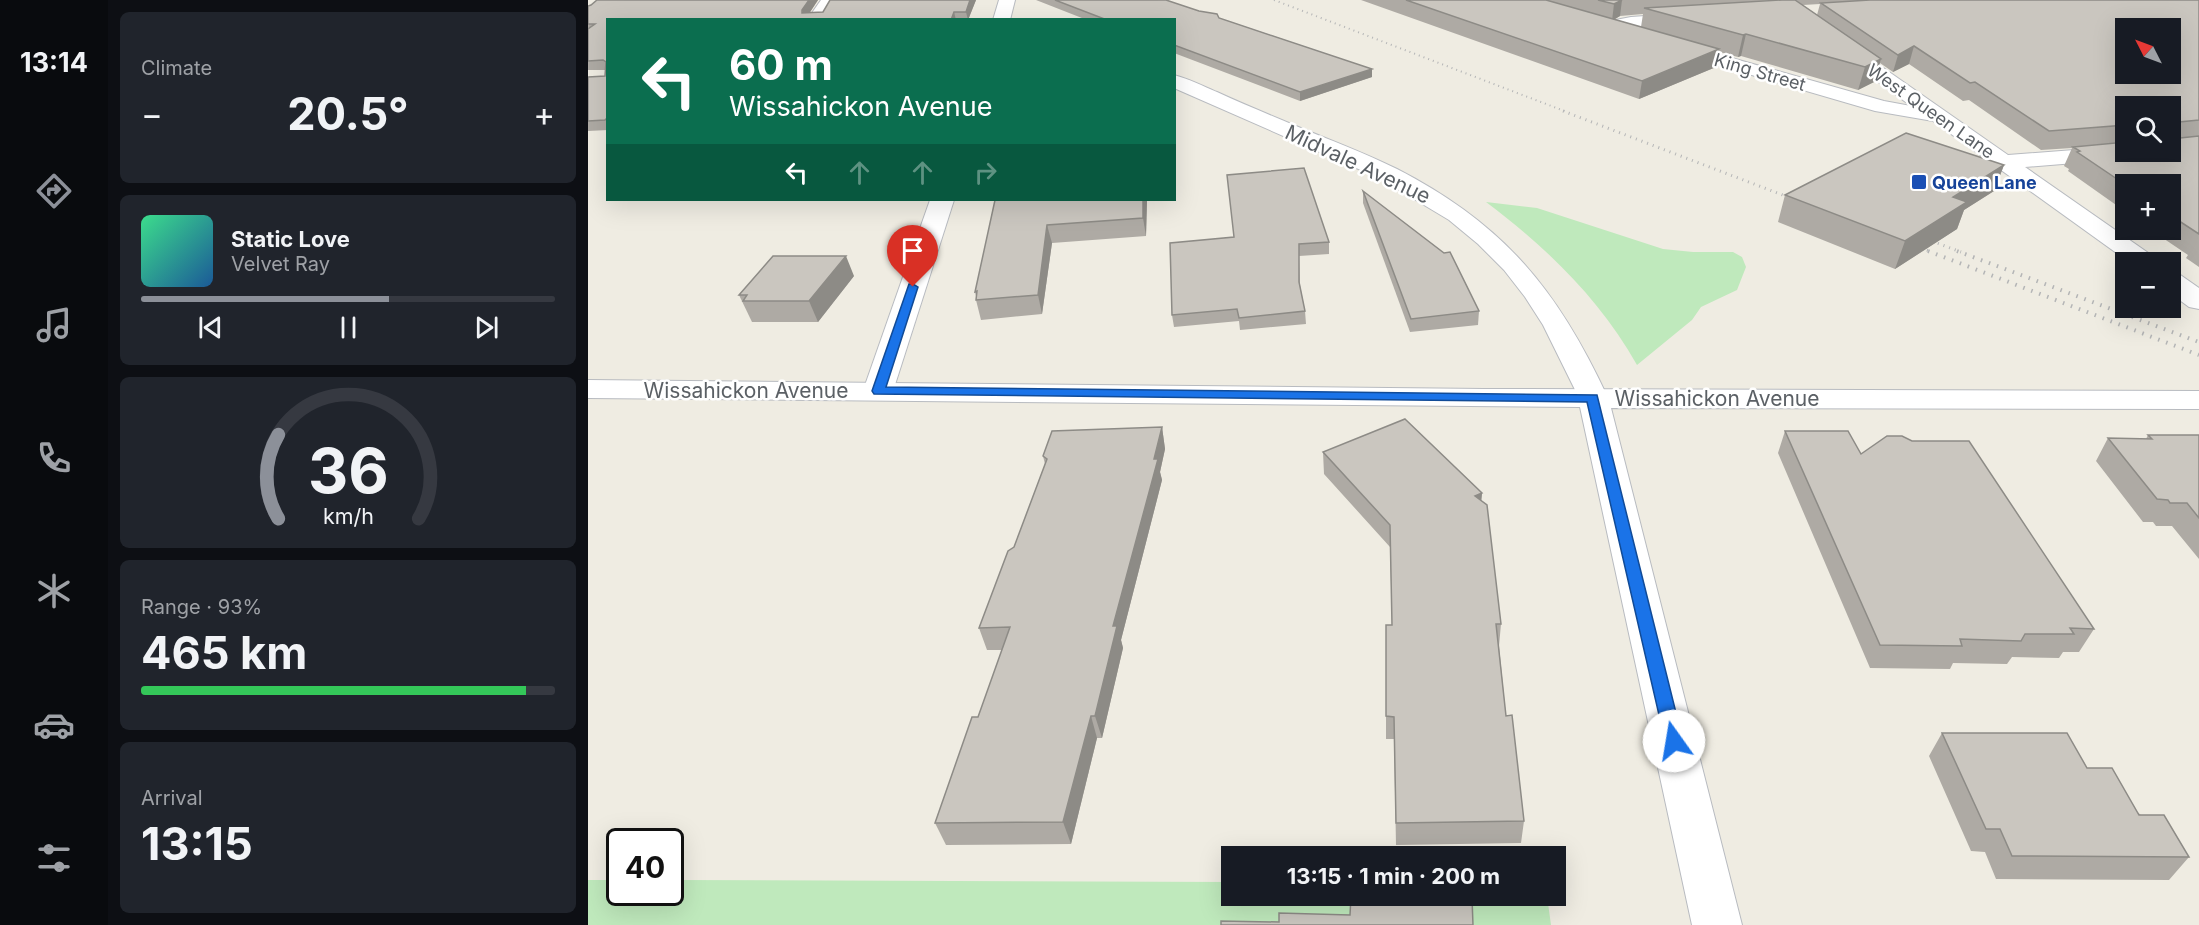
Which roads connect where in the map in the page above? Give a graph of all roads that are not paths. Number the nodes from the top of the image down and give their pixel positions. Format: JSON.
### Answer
{"nodes":[{"id":1,"x":829,"y":0,"type":"edge"},
{"id":2,"x":1007,"y":0,"type":"edge"},
{"id":3,"x":1769,"y":7,"type":"edge"},
{"id":4,"x":1823,"y":11,"type":"dead end"},
{"id":5,"x":1792,"y":12,"type":"junction"},
{"id":6,"x":1708,"y":17,"type":"edge"},
{"id":7,"x":816,"y":18,"type":"edge"},
{"id":8,"x":1002,"y":18,"type":"edge"},
{"id":9,"x":1584,"y":20,"type":"edge"},
{"id":10,"x":1606,"y":27,"type":"junction"},
{"id":11,"x":1176,"y":82,"type":"edge"},
{"id":12,"x":1938,"y":116,"type":"junction"},
{"id":13,"x":2115,"y":154,"type":"edge"},
{"id":14,"x":2002,"y":162,"type":"junction"},
{"id":15,"x":942,"y":201,"type":"edge"},
{"id":16,"x":2131,"y":252,"type":"edge"},
{"id":17,"x":2181,"y":288,"type":"edge"},
{"id":18,"x":2199,"y":301,"type":"edge"},
{"id":19,"x":588,"y":389,"type":"edge"},
{"id":20,"x":878,"y":391,"type":"junction"},
{"id":21,"x":1593,"y":398,"type":"junction"},
{"id":22,"x":2199,"y":400,"type":"edge"},
{"id":23,"x":1717,"y":925,"type":"edge"}],
"edges":[{"from":1,"to":7,"type":"street"},
{"from":2,"to":8,"type":"street"},
{"from":3,"to":5,"type":"street","name":"West Queen Lane"},
{"from":4,"to":5,"type":"street"},
{"from":5,"to":12,"type":"street","name":"West Queen Lane"},
{"from":6,"to":10,"type":"street"},
{"from":9,"to":10,"type":"street","name":"King Street"},
{"from":10,"to":12,"type":"street","name":"King Street"},
{"from":11,"to":21,"type":"street","name":"Midvale Avenue"},
{"from":12,"to":14,"type":"street","name":"West Queen Lane"},
{"from":13,"to":14,"type":"street"},
{"from":14,"to":16,"type":"street","name":"West Queen Lane"},
{"from":15,"to":20,"type":"street"},
{"from":17,"to":18,"type":"street"},
{"from":19,"to":20,"type":"street","name":"Wissahickon Avenue"},
{"from":20,"to":21,"type":"street","name":"Wissahickon Avenue"},
{"from":21,"to":22,"type":"street","name":"Wissahickon Avenue"},
{"from":21,"to":23,"type":"street","name":"Midvale Avenue"}]}
